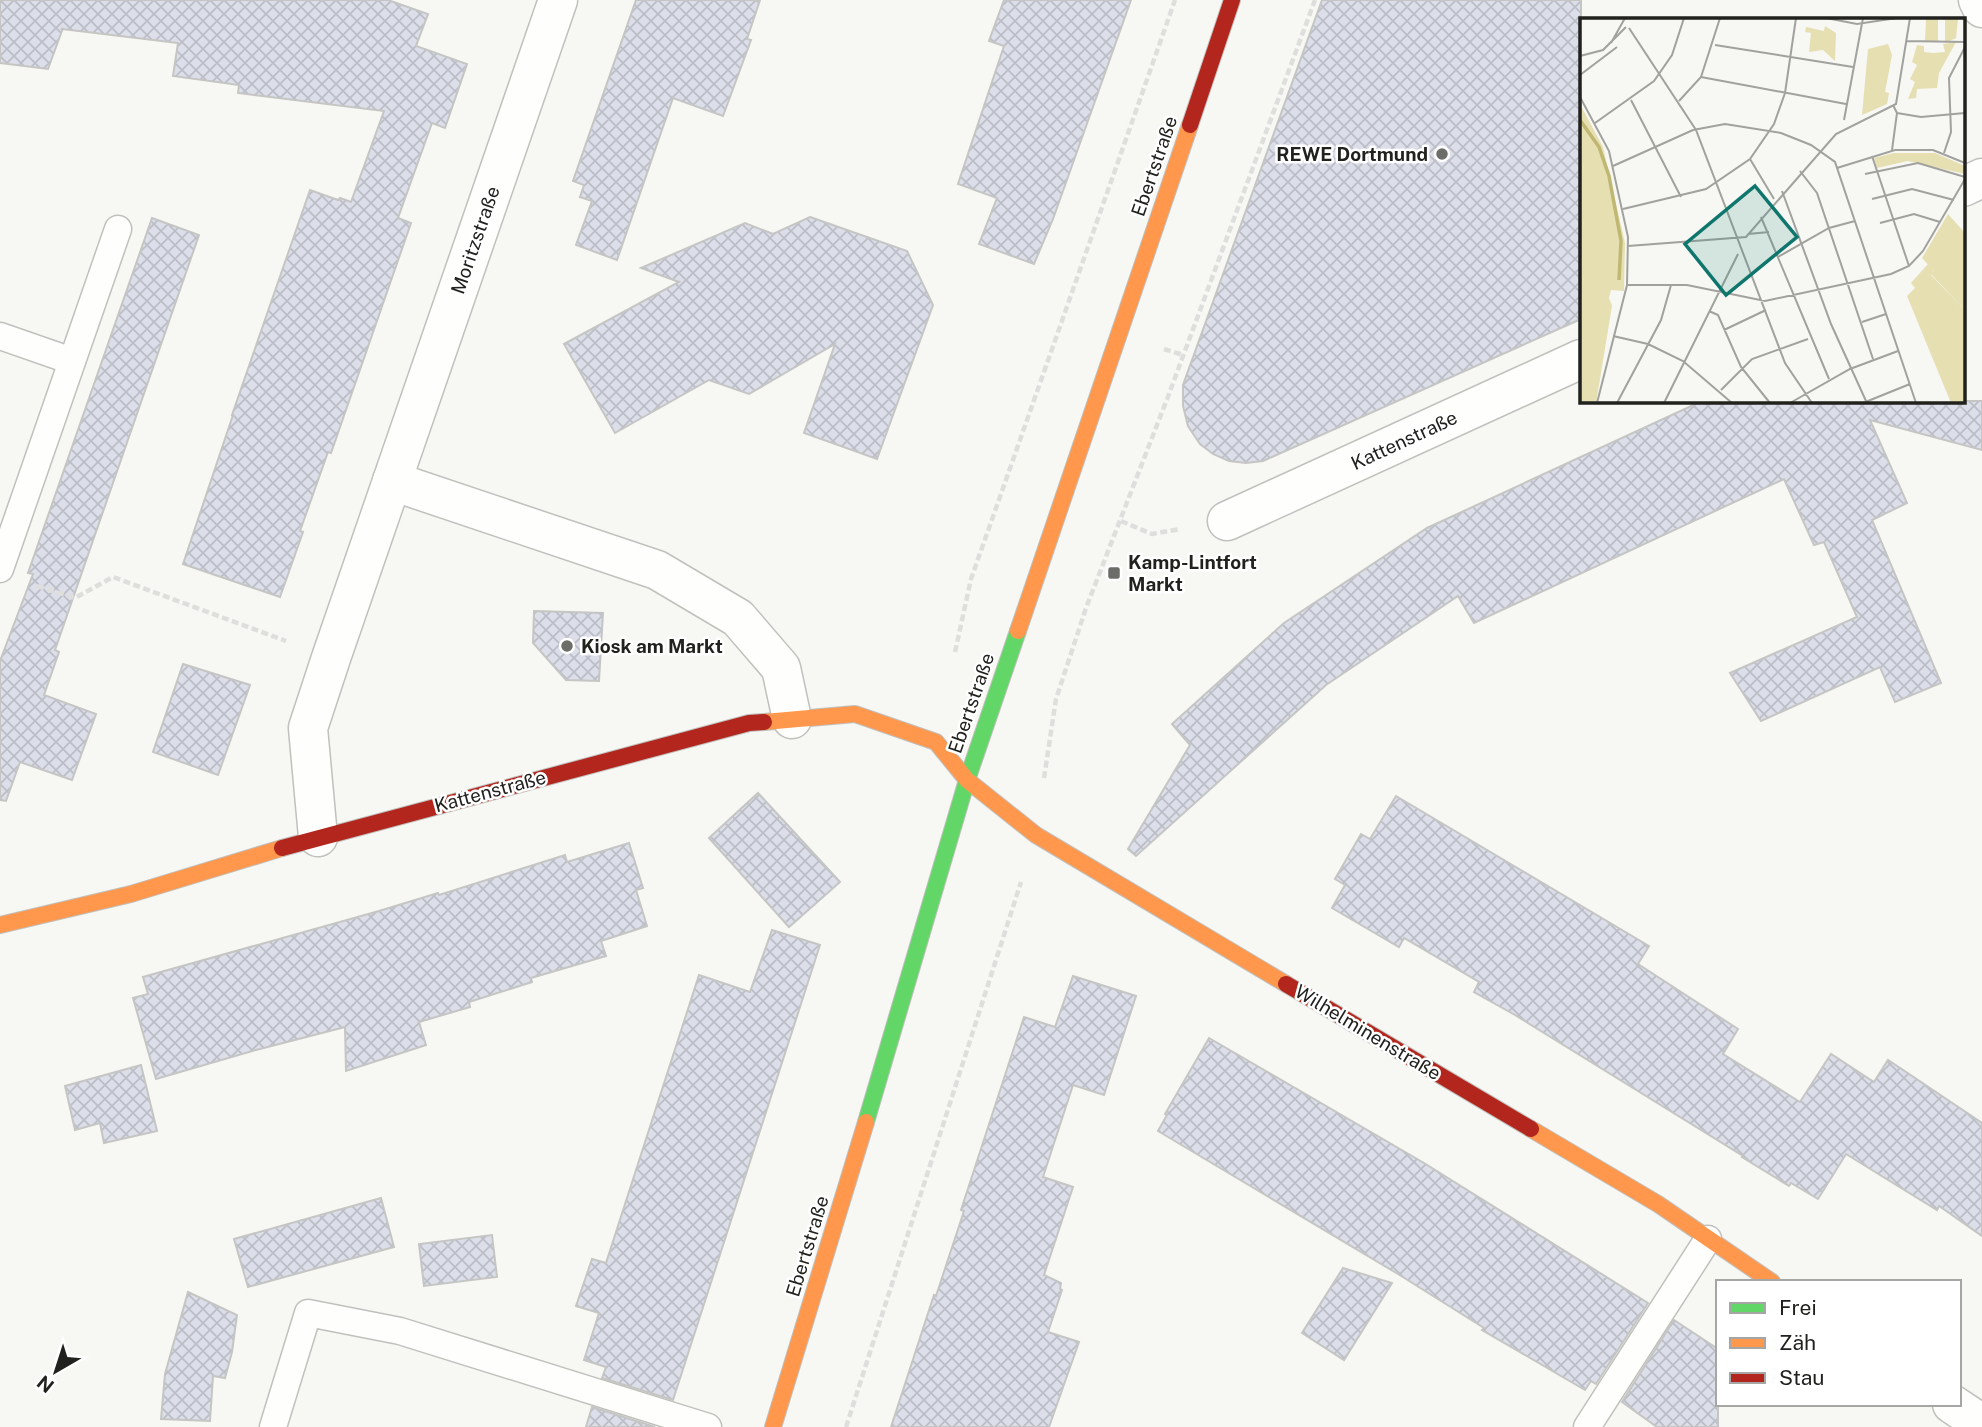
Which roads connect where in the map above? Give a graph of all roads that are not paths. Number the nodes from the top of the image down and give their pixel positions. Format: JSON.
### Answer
{"nodes":[{"id":1,"x":558,"y":0,"type":"edge"},
{"id":2,"x":1232,"y":0,"type":"edge"},
{"id":3,"x":1978,"y":0,"type":"edge"},
{"id":4,"x":1982,"y":8,"type":"edge"},
{"id":5,"x":1982,"y":178,"type":"edge"},
{"id":6,"x":1965,"y":186,"type":"edge"},
{"id":7,"x":118,"y":229,"type":"dead end"},
{"id":8,"x":0,"y":336,"type":"edge"},
{"id":9,"x":1580,"y":359,"type":"edge"},
{"id":10,"x":72,"y":361,"type":"junction"},
{"id":11,"x":392,"y":481,"type":"junction"},
{"id":12,"x":1227,"y":521,"type":"road end"},
{"id":13,"x":0,"y":569,"type":"edge"},
{"id":14,"x":792,"y":719,"type":"junction"},
{"id":15,"x":967,"y":780,"type":"junction"},
{"id":16,"x":317,"y":836,"type":"junction"},
{"id":17,"x":0,"y":925,"type":"edge"},
{"id":18,"x":1708,"y":1239,"type":"junction"},
{"id":19,"x":1769,"y":1280,"type":"edge"},
{"id":20,"x":1955,"y":1406,"type":"edge"},
{"id":21,"x":1982,"y":1424,"type":"edge"},
{"id":22,"x":273,"y":1427,"type":"edge"},
{"id":23,"x":708,"y":1427,"type":"edge"},
{"id":24,"x":772,"y":1427,"type":"edge"},
{"id":25,"x":1587,"y":1427,"type":"edge"}],
"edges":[{"from":1,"to":11,"type":"street","name":"Moritzstraße"},
{"from":2,"to":15,"type":"street","name":"Ebertstraße"},
{"from":3,"to":4,"type":"street"},
{"from":5,"to":6,"type":"street"},
{"from":7,"to":10,"type":"lane"},
{"from":8,"to":10,"type":"lane"},
{"from":9,"to":12,"type":"street","name":"Kattenstraße"},
{"from":10,"to":13,"type":"lane"},
{"from":11,"to":14,"type":"street"},
{"from":11,"to":16,"type":"street","name":"Moritzstraße"},
{"from":14,"to":15,"type":"street","name":"Kattenstraße"},
{"from":14,"to":16,"type":"street","name":"Kattenstraße"},
{"from":15,"to":18,"type":"street","name":"Wilhelminenstraße"},
{"from":15,"to":24,"type":"street","name":"Ebertstraße"},
{"from":16,"to":17,"type":"street","name":"Kattenstraße"},
{"from":18,"to":19,"type":"street","name":"Wilhelminenstraße"},
{"from":18,"to":25,"type":"lane"},
{"from":20,"to":21,"type":"street"},
{"from":22,"to":23,"type":"lane"}]}
